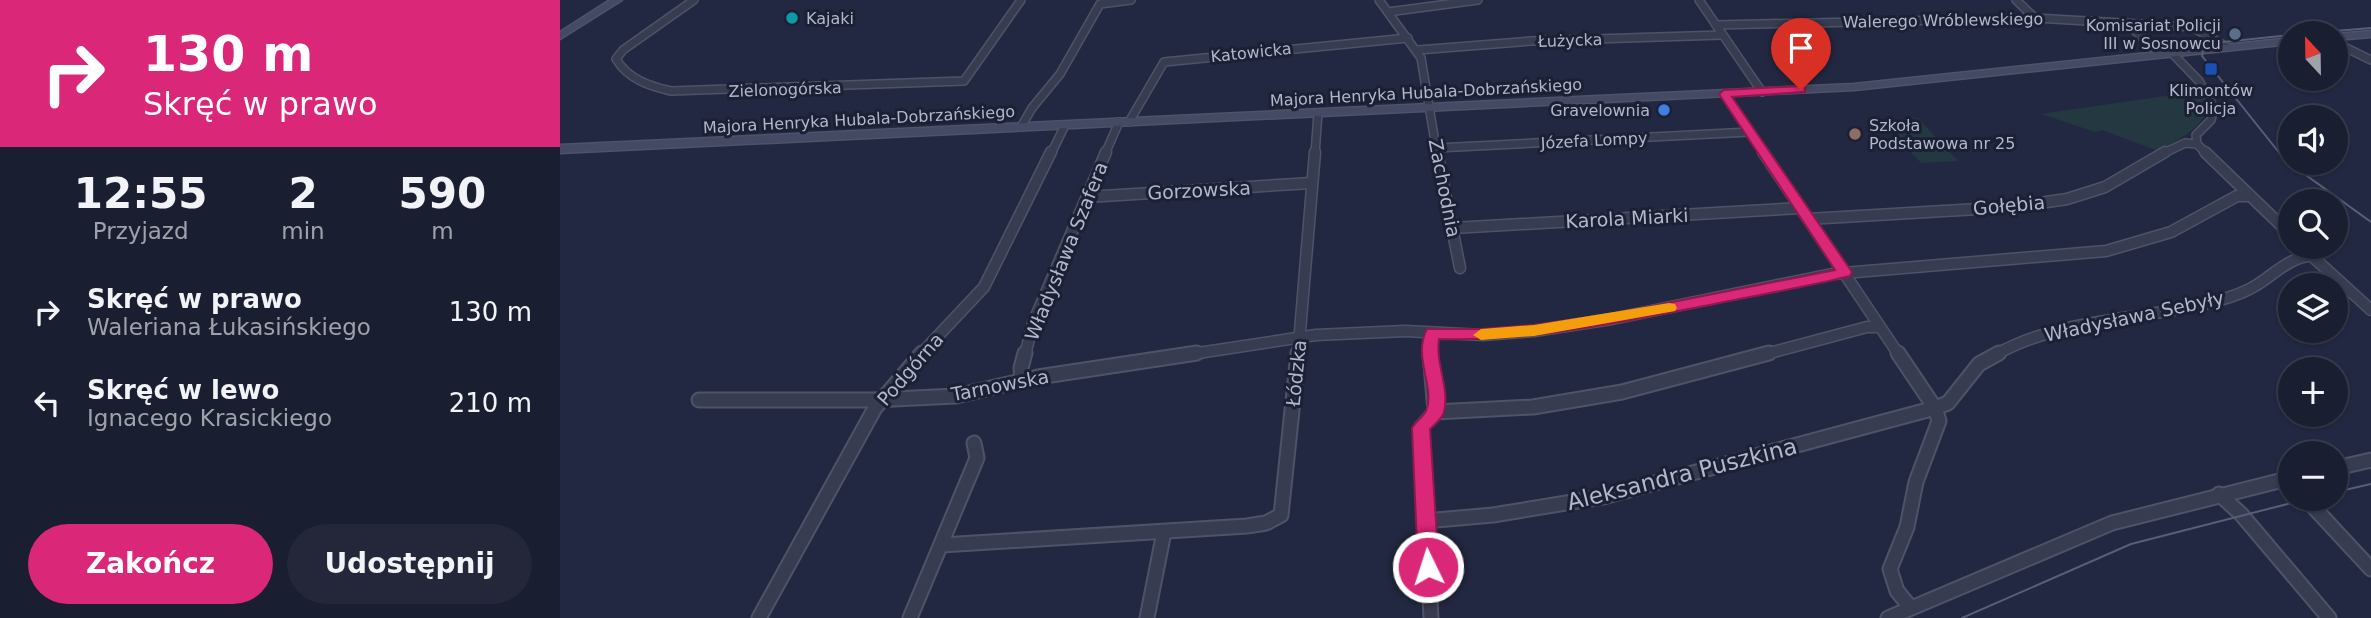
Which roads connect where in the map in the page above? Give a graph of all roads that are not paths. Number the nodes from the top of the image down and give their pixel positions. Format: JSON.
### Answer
{"nodes":[{"id":1,"x":603,"y":0,"type":"edge"},
{"id":2,"x":617,"y":0,"type":"edge"},
{"id":3,"x":694,"y":0,"type":"edge"},
{"id":4,"x":1021,"y":0,"type":"edge"},
{"id":5,"x":1130,"y":0,"type":"edge"},
{"id":6,"x":1379,"y":0,"type":"edge"},
{"id":7,"x":1478,"y":0,"type":"edge"},
{"id":8,"x":1699,"y":0,"type":"edge"},
{"id":9,"x":2015,"y":0,"type":"edge"},
{"id":10,"x":1388,"y":12,"type":"junction"},
{"id":11,"x":2035,"y":18,"type":"junction"},
{"id":12,"x":2128,"y":24,"type":"junction"},
{"id":13,"x":1716,"y":25,"type":"junction"},
{"id":14,"x":561,"y":29,"type":"edge"},
{"id":15,"x":2371,"y":34,"type":"edge"},
{"id":16,"x":1722,"y":35,"type":"junction"},
{"id":17,"x":2348,"y":36,"type":"edge"},
{"id":18,"x":1408,"y":38,"type":"junction"},
{"id":19,"x":2278,"y":42,"type":"edge"},
{"id":20,"x":2227,"y":47,"type":"junction"},
{"id":21,"x":2348,"y":49,"type":"edge"},
{"id":22,"x":1418,"y":50,"type":"junction"},
{"id":23,"x":2166,"y":53,"type":"junction"},
{"id":24,"x":2371,"y":60,"type":"edge"},
{"id":25,"x":1762,"y":92,"type":"junction"},
{"id":26,"x":1724,"y":94,"type":"junction"},
{"id":27,"x":1430,"y":107,"type":"junction"},
{"id":28,"x":1318,"y":113,"type":"junction"},
{"id":29,"x":1124,"y":122,"type":"junction"},
{"id":30,"x":1065,"y":125,"type":"junction"},
{"id":31,"x":1020,"y":127,"type":"junction"},
{"id":32,"x":1750,"y":132,"type":"junction"},
{"id":33,"x":2197,"y":144,"type":"junction"},
{"id":34,"x":1437,"y":148,"type":"junction"},
{"id":35,"x":560,"y":149,"type":"edge"},
{"id":36,"x":1311,"y":183,"type":"junction"},
{"id":37,"x":2250,"y":196,"type":"junction"},
{"id":38,"x":1087,"y":197,"type":"junction"},
{"id":39,"x":1801,"y":208,"type":"junction"},
{"id":40,"x":1808,"y":219,"type":"junction"},
{"id":41,"x":2278,"y":223,"type":"edge"},
{"id":42,"x":1453,"y":228,"type":"junction"},
{"id":43,"x":2296,"y":259,"type":"edge"},
{"id":44,"x":2316,"y":259,"type":"edge"},
{"id":45,"x":1460,"y":268,"type":"dead end"},
{"id":46,"x":1845,"y":272,"type":"junction"},
{"id":47,"x":2371,"y":310,"type":"edge"},
{"id":48,"x":1880,"y":327,"type":"junction"},
{"id":49,"x":1432,"y":333,"type":"junction"},
{"id":50,"x":1300,"y":338,"type":"junction"},
{"id":51,"x":1022,"y":381,"type":"junction"},
{"id":52,"x":699,"y":400,"type":"dead end"},
{"id":53,"x":881,"y":400,"type":"junction"},
{"id":54,"x":1935,"y":408,"type":"junction"},
{"id":55,"x":1435,"y":412,"type":"junction"},
{"id":56,"x":974,"y":443,"type":"dead end"},
{"id":57,"x":2371,"y":460,"type":"edge"},
{"id":58,"x":2348,"y":465,"type":"edge"},
{"id":59,"x":2278,"y":483,"type":"edge"},
{"id":60,"x":2219,"y":494,"type":"junction"},
{"id":61,"x":2317,"y":511,"type":"edge"},
{"id":62,"x":1425,"y":521,"type":"junction"},
{"id":63,"x":1164,"y":532,"type":"junction"},
{"id":64,"x":942,"y":545,"type":"junction"},
{"id":65,"x":2371,"y":569,"type":"edge"},
{"id":66,"x":1911,"y":608,"type":"junction"},
{"id":67,"x":759,"y":618,"type":"edge"},
{"id":68,"x":910,"y":618,"type":"edge"},
{"id":69,"x":1147,"y":618,"type":"edge"},
{"id":70,"x":1431,"y":618,"type":"edge"},
{"id":71,"x":1888,"y":618,"type":"edge"},
{"id":72,"x":2329,"y":618,"type":"edge"}],
"edges":[{"from":1,"to":14,"type":"street"},
{"from":2,"to":14,"type":"street"},
{"from":3,"to":4,"type":"street","name":"Zielonogórska"},
{"from":5,"to":31,"type":"street"},
{"from":6,"to":10,"type":"street"},
{"from":7,"to":10,"type":"street"},
{"from":8,"to":13,"type":"street"},
{"from":9,"to":11,"type":"street"},
{"from":10,"to":18,"type":"street"},
{"from":11,"to":12,"type":"street","name":"Walerego Wróblewskiego"},
{"from":11,"to":13,"type":"street","name":"Walerego Wróblewskiego"},
{"from":12,"to":20,"type":"street","name":"Walerego Wróblewskiego"},
{"from":12,"to":23,"type":"street"},
{"from":13,"to":16,"type":"street"},
{"from":15,"to":17,"type":"street"},
{"from":16,"to":22,"type":"street","name":"Łużycka"},
{"from":16,"to":25,"type":"street"},
{"from":18,"to":22,"type":"street"},
{"from":18,"to":29,"type":"street","name":"Katowicka"},
{"from":19,"to":20,"type":"street","name":"Majora Henryka Hubala-Dobrzańskiego"},
{"from":20,"to":23,"type":"street","name":"Majora Henryka Hubala-Dobrzańskiego"},
{"from":21,"to":24,"type":"street"},
{"from":22,"to":27,"type":"street","name":"Zachodnia"},
{"from":23,"to":25,"type":"street","name":"Majora Henryka Hubala-Dobrzańskiego"},
{"from":23,"to":33,"type":"street"},
{"from":25,"to":26,"type":"street","name":"Majora Henryka Hubala-Dobrzańskiego"},
{"from":26,"to":27,"type":"street","name":"Majora Henryka Hubala-Dobrzańskiego"},
{"from":26,"to":32,"type":"street"},
{"from":27,"to":28,"type":"street","name":"Majora Henryka Hubala-Dobrzańskiego"},
{"from":27,"to":34,"type":"street","name":"Zachodnia"},
{"from":28,"to":29,"type":"street","name":"Majora Henryka Hubala-Dobrzańskiego"},
{"from":28,"to":36,"type":"street","name":"Łódzka"},
{"from":29,"to":30,"type":"street","name":"Majora Henryka Hubala-Dobrzańskiego"},
{"from":29,"to":38,"type":"street","name":"Władysława Szafera"},
{"from":30,"to":31,"type":"street","name":"Majora Henryka Hubala-Dobrzańskiego"},
{"from":30,"to":53,"type":"street","name":"Podgórna"},
{"from":31,"to":35,"type":"street","name":"Majora Henryka Hubala-Dobrzańskiego"},
{"from":32,"to":34,"type":"street","name":"Józefa Lompy"},
{"from":32,"to":39,"type":"street"},
{"from":33,"to":37,"type":"street"},
{"from":33,"to":40,"type":"street","name":"Gołębia"},
{"from":34,"to":42,"type":"street","name":"Zachodnia"},
{"from":36,"to":38,"type":"street","name":"Gorzowska"},
{"from":36,"to":50,"type":"street","name":"Łódzka"},
{"from":37,"to":41,"type":"street"},
{"from":37,"to":46,"type":"street","name":"Tarnowska"},
{"from":38,"to":51,"type":"street","name":"Władysława Szafera"},
{"from":39,"to":40,"type":"street"},
{"from":39,"to":42,"type":"street","name":"Karola Miarki"},
{"from":40,"to":46,"type":"street"},
{"from":42,"to":45,"type":"street","name":"Zachodnia"},
{"from":43,"to":54,"type":"street","name":"Władysława Sebyły"},
{"from":44,"to":47,"type":"street"},
{"from":46,"to":48,"type":"street"},
{"from":46,"to":49,"type":"street","name":"Tarnowska"},
{"from":48,"to":54,"type":"street"},
{"from":48,"to":55,"type":"street"},
{"from":49,"to":50,"type":"street","name":"Tarnowska"},
{"from":49,"to":55,"type":"street"},
{"from":50,"to":51,"type":"street","name":"Tarnowska"},
{"from":50,"to":63,"type":"street","name":"Łódzka"},
{"from":51,"to":53,"type":"street","name":"Tarnowska"},
{"from":52,"to":53,"type":"street","name":"Tarnowska"},
{"from":53,"to":67,"type":"street","name":"Podgórna"},
{"from":54,"to":62,"type":"street","name":"Aleksandra Puszkina"},
{"from":54,"to":66,"type":"street"},
{"from":55,"to":62,"type":"street"},
{"from":56,"to":64,"type":"street"},
{"from":57,"to":58,"type":"street"},
{"from":59,"to":60,"type":"street"},
{"from":60,"to":66,"type":"street"},
{"from":60,"to":72,"type":"street"},
{"from":61,"to":65,"type":"street"},
{"from":62,"to":70,"type":"street"},
{"from":63,"to":64,"type":"street","name":"Łódzka"},
{"from":63,"to":69,"type":"street"},
{"from":64,"to":68,"type":"street"},
{"from":66,"to":71,"type":"street"}]}
